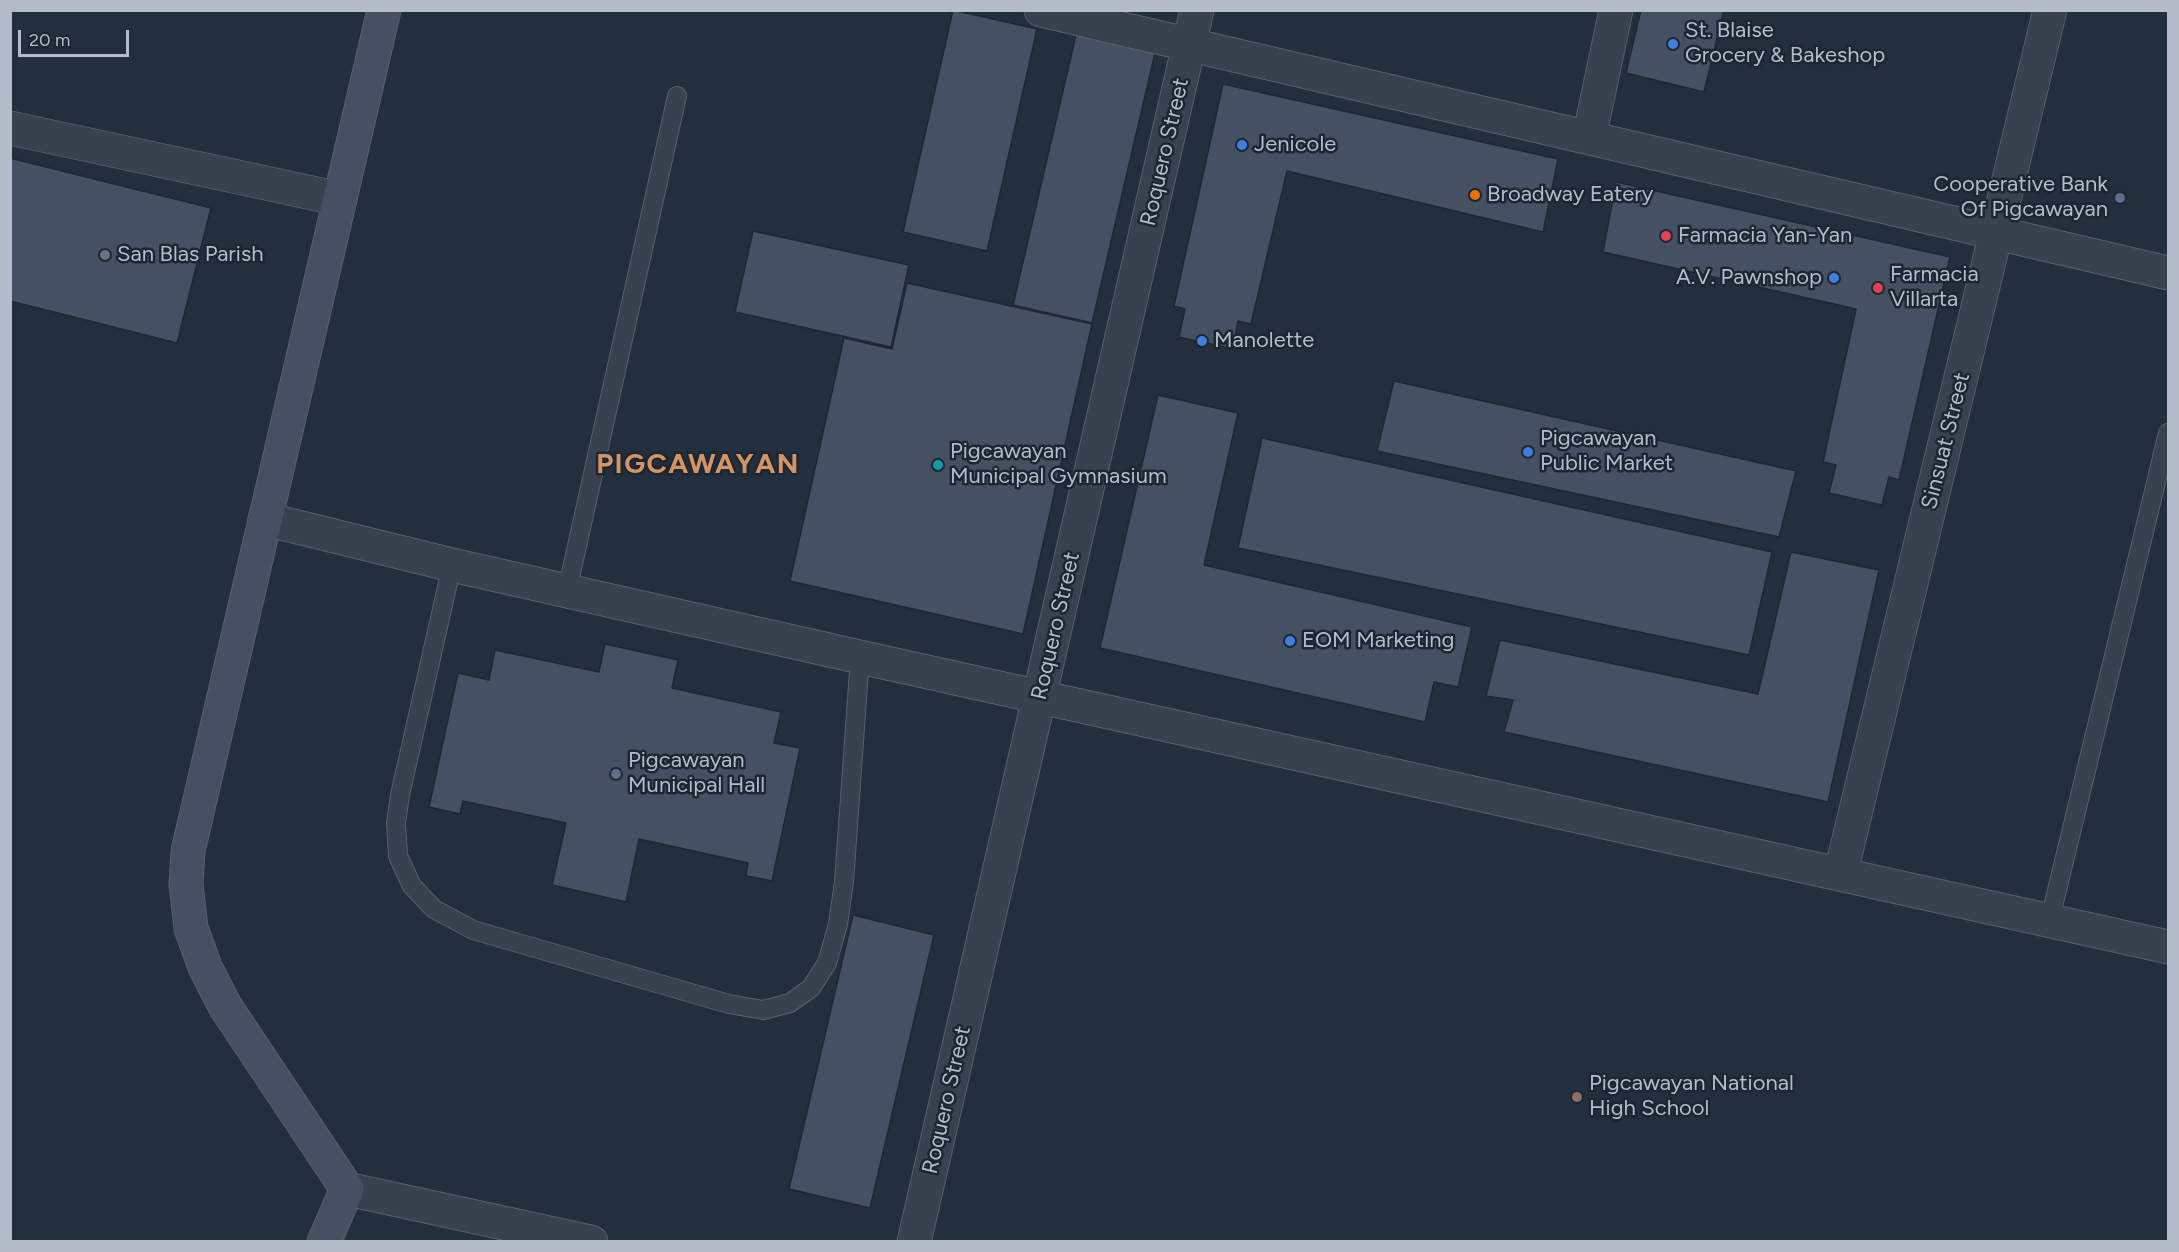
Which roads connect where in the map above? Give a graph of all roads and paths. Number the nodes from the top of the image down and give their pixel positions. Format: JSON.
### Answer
{"nodes":[{"id":1,"x":384,"y":10,"type":"edge"},
{"id":2,"x":1041,"y":10,"type":"edge"},
{"id":3,"x":1197,"y":10,"type":"edge"},
{"id":4,"x":1616,"y":10,"type":"edge"},
{"id":5,"x":2050,"y":10,"type":"edge"},
{"id":6,"x":1189,"y":45,"type":"junction"},
{"id":7,"x":677,"y":96,"type":"dead end"},
{"id":8,"x":10,"y":128,"type":"edge"},
{"id":9,"x":1588,"y":138,"type":"junction"},
{"id":10,"x":340,"y":199,"type":"junction"},
{"id":11,"x":1996,"y":233,"type":"junction"},
{"id":12,"x":2169,"y":273,"type":"edge"},
{"id":13,"x":2169,"y":433,"type":"edge"},
{"id":14,"x":265,"y":519,"type":"junction"},
{"id":15,"x":452,"y":565,"type":"junction"},
{"id":16,"x":567,"y":591,"type":"junction"},
{"id":17,"x":860,"y":657,"type":"junction"},
{"id":18,"x":1040,"y":695,"type":"junction"},
{"id":19,"x":1841,"y":872,"type":"junction"},
{"id":20,"x":2050,"y":919,"type":"junction"},
{"id":21,"x":2169,"y":947,"type":"edge"},
{"id":22,"x":347,"y":1189,"type":"junction"},
{"id":23,"x":324,"y":1242,"type":"edge"},
{"id":24,"x":591,"y":1242,"type":"edge"},
{"id":25,"x":914,"y":1242,"type":"edge"}],
"edges":[{"from":1,"to":10,"type":"main road"},
{"from":2,"to":6,"type":"street"},
{"from":3,"to":6,"type":"street","name":"Roquero Street"},
{"from":4,"to":9,"type":"street"},
{"from":5,"to":11,"type":"street","name":"Sinsuat Street"},
{"from":6,"to":9,"type":"street"},
{"from":6,"to":18,"type":"street","name":"Roquero Street"},
{"from":7,"to":16,"type":"lane"},
{"from":8,"to":10,"type":"street"},
{"from":9,"to":11,"type":"street"},
{"from":10,"to":14,"type":"main road"},
{"from":11,"to":12,"type":"street"},
{"from":11,"to":19,"type":"street","name":"Sinsuat Street"},
{"from":13,"to":20,"type":"lane"},
{"from":14,"to":15,"type":"street"},
{"from":14,"to":22,"type":"main road"},
{"from":15,"to":16,"type":"street"},
{"from":15,"to":17,"type":"lane"},
{"from":16,"to":17,"type":"street"},
{"from":17,"to":18,"type":"street"},
{"from":18,"to":19,"type":"street"},
{"from":18,"to":25,"type":"street","name":"Roquero Street"},
{"from":19,"to":20,"type":"street"},
{"from":20,"to":21,"type":"street"},
{"from":22,"to":23,"type":"main road"},
{"from":22,"to":24,"type":"street"}]}
